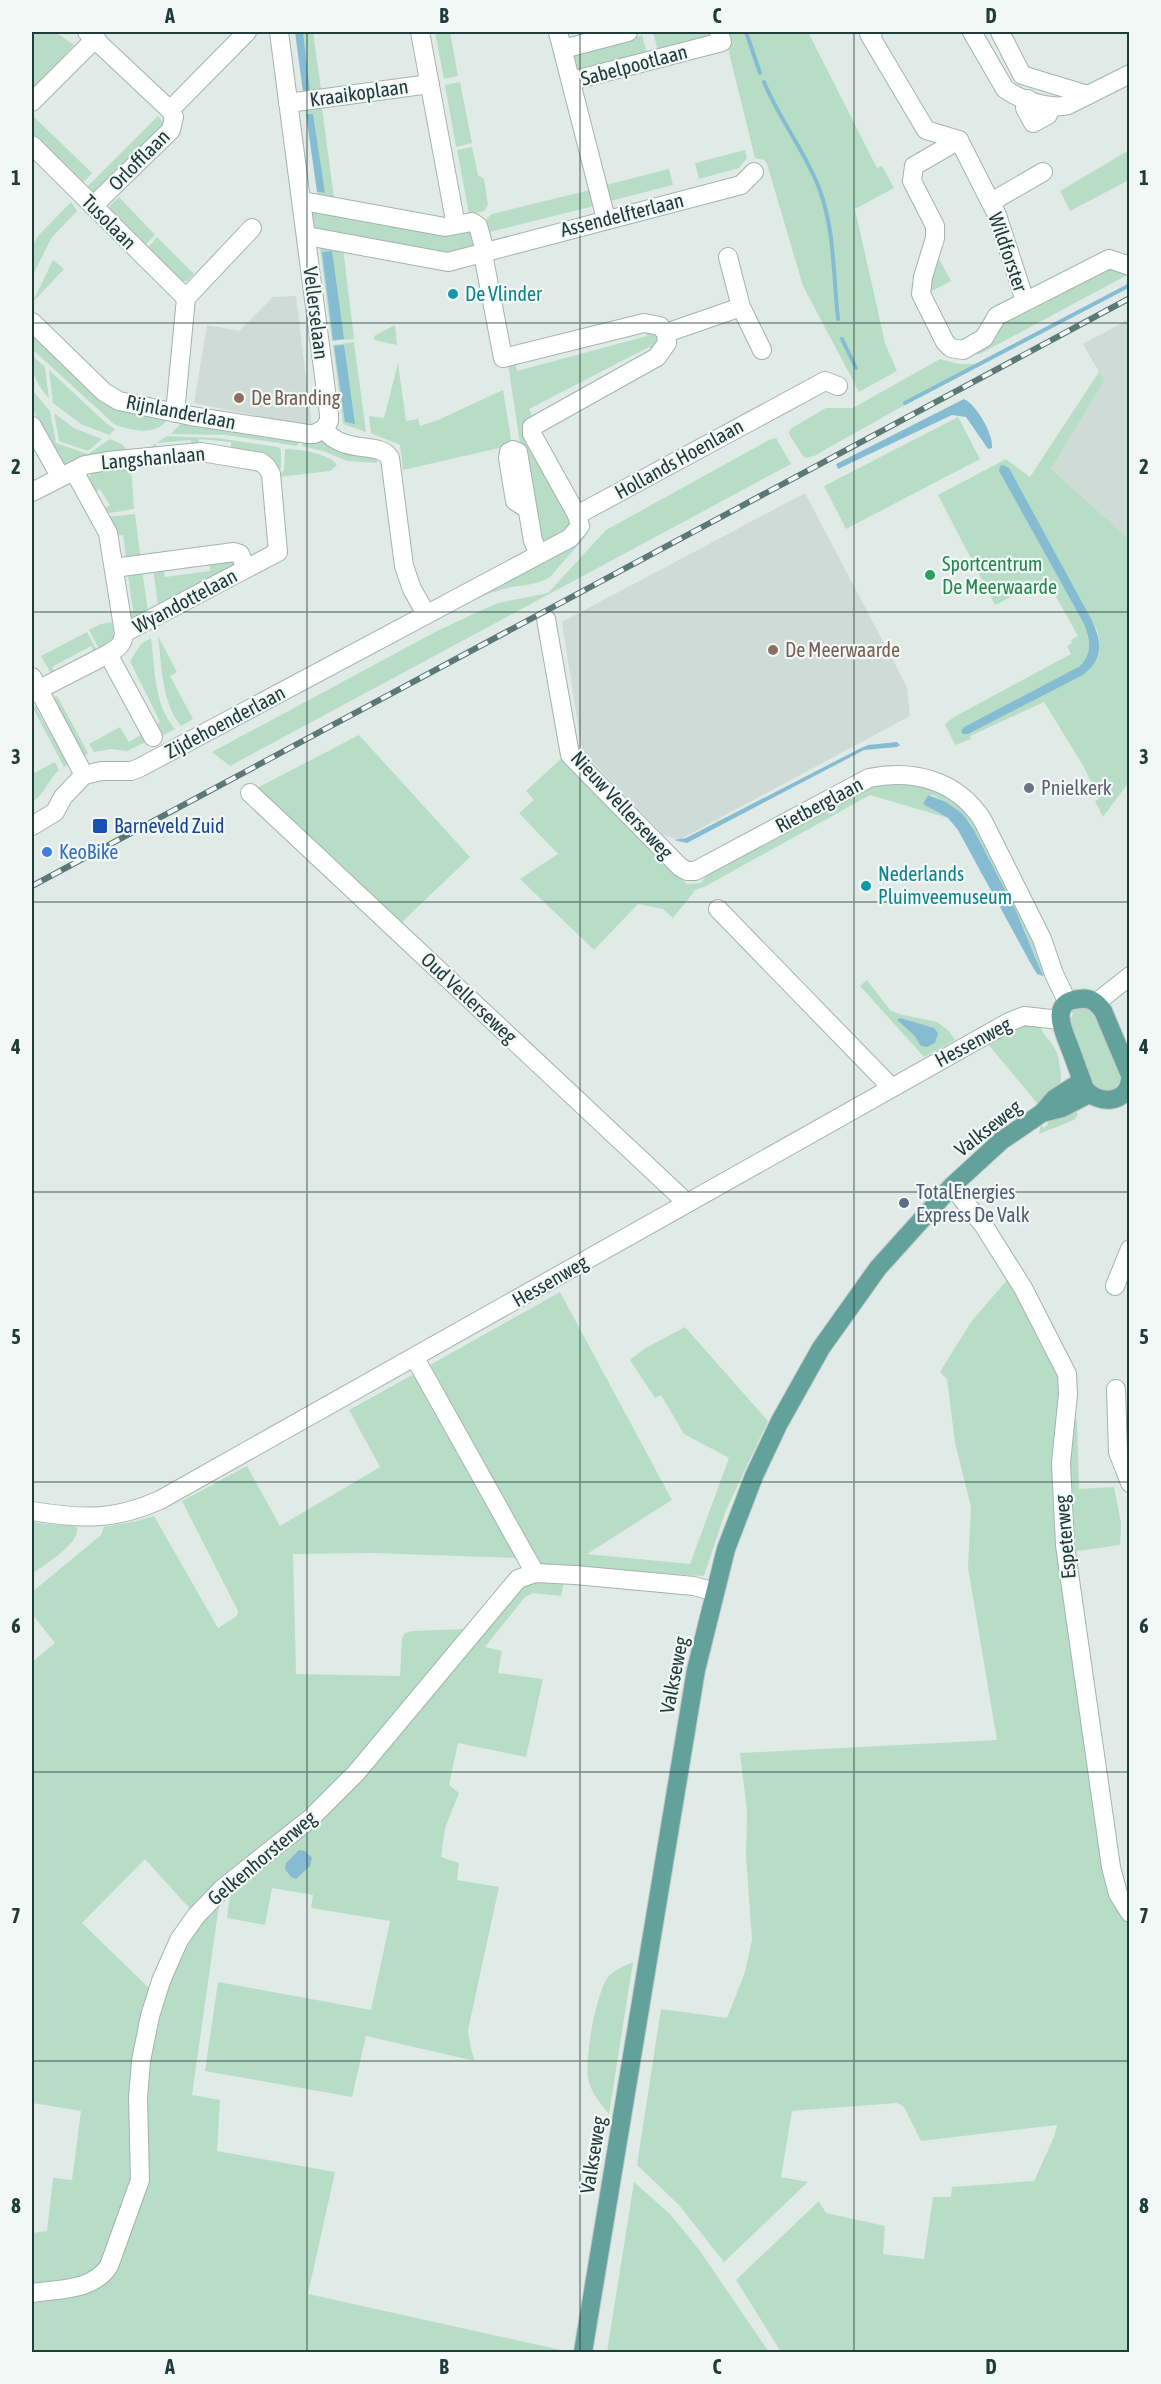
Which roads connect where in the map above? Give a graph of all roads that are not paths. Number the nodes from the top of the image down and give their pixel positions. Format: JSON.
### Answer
{"nodes":[{"id":1,"x":247,"y":32,"type":"edge"},
{"id":2,"x":279,"y":32,"type":"edge"},
{"id":3,"x":420,"y":32,"type":"edge"},
{"id":4,"x":628,"y":32,"type":"edge"},
{"id":5,"x":719,"y":32,"type":"edge"},
{"id":6,"x":873,"y":32,"type":"edge"},
{"id":7,"x":972,"y":32,"type":"edge"},
{"id":8,"x":999,"y":32,"type":"edge"},
{"id":9,"x":92,"y":35,"type":"edge"},
{"id":10,"x":560,"y":40,"type":"edge"},
{"id":11,"x":1130,"y":74,"type":"edge"},
{"id":12,"x":571,"y":81,"type":"junction"},
{"id":13,"x":430,"y":84,"type":"junction"},
{"id":14,"x":1089,"y":95,"type":"junction"},
{"id":15,"x":32,"y":102,"type":"edge"},
{"id":16,"x":288,"y":103,"type":"junction"},
{"id":17,"x":170,"y":110,"type":"junction"},
{"id":18,"x":959,"y":140,"type":"junction"},
{"id":19,"x":32,"y":145,"type":"edge"},
{"id":20,"x":753,"y":172,"type":"dead end"},
{"id":21,"x":1043,"y":172,"type":"dead end"},
{"id":22,"x":303,"y":201,"type":"junction"},
{"id":23,"x":991,"y":202,"type":"junction"},
{"id":24,"x":93,"y":206,"type":"junction"},
{"id":25,"x":454,"y":215,"type":"dead end"},
{"id":26,"x":606,"y":219,"type":"junction"},
{"id":27,"x":252,"y":228,"type":"dead end"},
{"id":28,"x":307,"y":236,"type":"junction"},
{"id":29,"x":484,"y":252,"type":"junction"},
{"id":30,"x":728,"y":257,"type":"dead end"},
{"id":31,"x":1130,"y":266,"type":"edge"},
{"id":32,"x":186,"y":298,"type":"junction"},
{"id":33,"x":1025,"y":301,"type":"junction"},
{"id":34,"x":741,"y":307,"type":"junction"},
{"id":35,"x":32,"y":322,"type":"edge"},
{"id":36,"x":666,"y":333,"type":"junction"},
{"id":37,"x":762,"y":350,"type":"dead end"},
{"id":38,"x":838,"y":386,"type":"dead end"},
{"id":39,"x":175,"y":413,"type":"junction"},
{"id":40,"x":32,"y":426,"type":"edge"},
{"id":41,"x":324,"y":429,"type":"junction"},
{"id":42,"x":67,"y":474,"type":"junction"},
{"id":43,"x":32,"y":492,"type":"edge"},
{"id":44,"x":526,"y":508,"type":"dead end"},
{"id":45,"x":577,"y":515,"type":"junction"},
{"id":46,"x":278,"y":552,"type":"joint"},
{"id":47,"x":539,"y":554,"type":"junction"},
{"id":48,"x":114,"y":568,"type":"junction"},
{"id":49,"x":246,"y":569,"type":"junction"},
{"id":50,"x":426,"y":614,"type":"junction"},
{"id":51,"x":546,"y":619,"type":"dead end"},
{"id":52,"x":124,"y":633,"type":"junction"},
{"id":53,"x":108,"y":654,"type":"junction"},
{"id":54,"x":34,"y":686,"type":"edge"},
{"id":55,"x":153,"y":737,"type":"dead end"},
{"id":56,"x":84,"y":775,"type":"junction"},
{"id":57,"x":250,"y":793,"type":"dead end"},
{"id":58,"x":32,"y":826,"type":"edge"},
{"id":59,"x":695,"y":871,"type":"joint"},
{"id":60,"x":718,"y":909,"type":"dead end"},
{"id":61,"x":1130,"y":976,"type":"edge"},
{"id":62,"x":1073,"y":1001,"type":"junction"},
{"id":63,"x":1097,"y":1002,"type":"junction"},
{"id":64,"x":1060,"y":1020,"type":"junction"},
{"id":65,"x":1129,"y":1078,"type":"edge"},
{"id":66,"x":891,"y":1087,"type":"junction"},
{"id":67,"x":1085,"y":1088,"type":"junction"},
{"id":68,"x":952,"y":1186,"type":"junction"},
{"id":69,"x":687,"y":1203,"type":"junction"},
{"id":70,"x":1130,"y":1249,"type":"edge"},
{"id":71,"x":1115,"y":1286,"type":"dead end"},
{"id":72,"x":415,"y":1358,"type":"junction"},
{"id":73,"x":1116,"y":1389,"type":"edge"},
{"id":74,"x":1130,"y":1483,"type":"edge"},
{"id":75,"x":32,"y":1511,"type":"edge"},
{"id":76,"x":535,"y":1573,"type":"junction"},
{"id":77,"x":715,"y":1592,"type":"junction"},
{"id":78,"x":1130,"y":1913,"type":"edge"},
{"id":79,"x":32,"y":2292,"type":"edge"},
{"id":80,"x":584,"y":2352,"type":"edge"}],
"edges":[{"from":1,"to":17,"type":"street","name":"Orlofflaan"},
{"from":2,"to":16,"type":"street","name":"Vellerselaan"},
{"from":3,"to":13,"type":"street","name":"Kraaikoplaan"},
{"from":4,"to":10,"type":"street","name":"Sabelpootlaan"},
{"from":5,"to":12,"type":"street","name":"Sabelpootlaan"},
{"from":6,"to":18,"type":"street"},
{"from":7,"to":14,"type":"street"},
{"from":8,"to":14,"type":"street"},
{"from":9,"to":15,"type":"street","name":"Orlofflaan"},
{"from":9,"to":17,"type":"street","name":"Orlofflaan"},
{"from":10,"to":12,"type":"street","name":"Sabelpootlaan"},
{"from":11,"to":14,"type":"street"},
{"from":12,"to":26,"type":"street","name":"Sabelpootlaan"},
{"from":13,"to":16,"type":"street","name":"Kraaikoplaan"},
{"from":13,"to":25,"type":"street","name":"Kraaikoplaan"},
{"from":16,"to":22,"type":"street","name":"Vellerselaan"},
{"from":17,"to":24,"type":"street","name":"Orlofflaan"},
{"from":18,"to":23,"type":"street","name":"Wildforster"},
{"from":18,"to":33,"type":"street","name":"Wildforster"},
{"from":19,"to":24,"type":"street","name":"Tusolaan"},
{"from":20,"to":26,"type":"street","name":"Assendelfterlaan"},
{"from":21,"to":23,"type":"street","name":"Wildforster"},
{"from":22,"to":28,"type":"street","name":"Vellerselaan"},
{"from":22,"to":29,"type":"street"},
{"from":23,"to":33,"type":"street","name":"Wildforster"},
{"from":24,"to":32,"type":"street","name":"Tusolaan"},
{"from":26,"to":29,"type":"street","name":"Assendelfterlaan"},
{"from":27,"to":32,"type":"street"},
{"from":28,"to":29,"type":"street","name":"Assendelfterlaan"},
{"from":28,"to":41,"type":"street","name":"Vellerselaan"},
{"from":29,"to":36,"type":"street"},
{"from":30,"to":34,"type":"street"},
{"from":31,"to":33,"type":"street","name":"Wildforster"},
{"from":32,"to":39,"type":"street"},
{"from":34,"to":36,"type":"street"},
{"from":34,"to":37,"type":"street"},
{"from":35,"to":39,"type":"street","name":"Rijnlanderlaan"},
{"from":36,"to":45,"type":"street"},
{"from":38,"to":45,"type":"street","name":"Hollands Hoenlaan"},
{"from":39,"to":41,"type":"street","name":"Rijnlanderlaan"},
{"from":40,"to":42,"type":"street"},
{"from":41,"to":50,"type":"street"},
{"from":42,"to":43,"type":"street","name":"Langshanlaan"},
{"from":42,"to":46,"type":"street","name":"Langshanlaan"},
{"from":42,"to":48,"type":"street","name":"Wyandottelaan"},
{"from":44,"to":47,"type":"street"},
{"from":45,"to":47,"type":"street"},
{"from":46,"to":49,"type":"street","name":"Wyandottelaan"},
{"from":47,"to":50,"type":"street"},
{"from":48,"to":49,"type":"street","name":"Wyandottelaan"},
{"from":48,"to":52,"type":"street","name":"Wyandottelaan"},
{"from":49,"to":52,"type":"street","name":"Wyandottelaan"},
{"from":50,"to":56,"type":"street","name":"Zijdehoenderlaan"},
{"from":51,"to":59,"type":"street","name":"Nieuw Vellerseweg"},
{"from":52,"to":53,"type":"street","name":"Wyandottelaan"},
{"from":53,"to":54,"type":"street","name":"Wyandottelaan"},
{"from":53,"to":55,"type":"street"},
{"from":54,"to":56,"type":"street"},
{"from":56,"to":58,"type":"street"},
{"from":57,"to":69,"type":"street","name":"Oud Vellerseweg"},
{"from":59,"to":62,"type":"street","name":"Rietberglaan"},
{"from":60,"to":66,"type":"street"},
{"from":61,"to":63,"type":"street"},
{"from":62,"to":63,"type":"main road"},
{"from":62,"to":64,"type":"main road"},
{"from":63,"to":65,"type":"main road"},
{"from":64,"to":66,"type":"street","name":"Hessenweg"},
{"from":64,"to":67,"type":"main road"},
{"from":65,"to":67,"type":"main road"},
{"from":66,"to":69,"type":"street","name":"Hessenweg"},
{"from":67,"to":68,"type":"main road","name":"Valkseweg"},
{"from":68,"to":77,"type":"main road","name":"Valkseweg"},
{"from":68,"to":78,"type":"street","name":"Espeterweg"},
{"from":69,"to":72,"type":"street","name":"Hessenweg"},
{"from":70,"to":71,"type":"street"},
{"from":72,"to":75,"type":"street","name":"Hessenweg"},
{"from":72,"to":76,"type":"street"},
{"from":73,"to":74,"type":"street"},
{"from":76,"to":77,"type":"street"},
{"from":76,"to":79,"type":"street","name":"Gelkenhorsterweg"},
{"from":77,"to":80,"type":"main road","name":"Valkseweg"}]}
